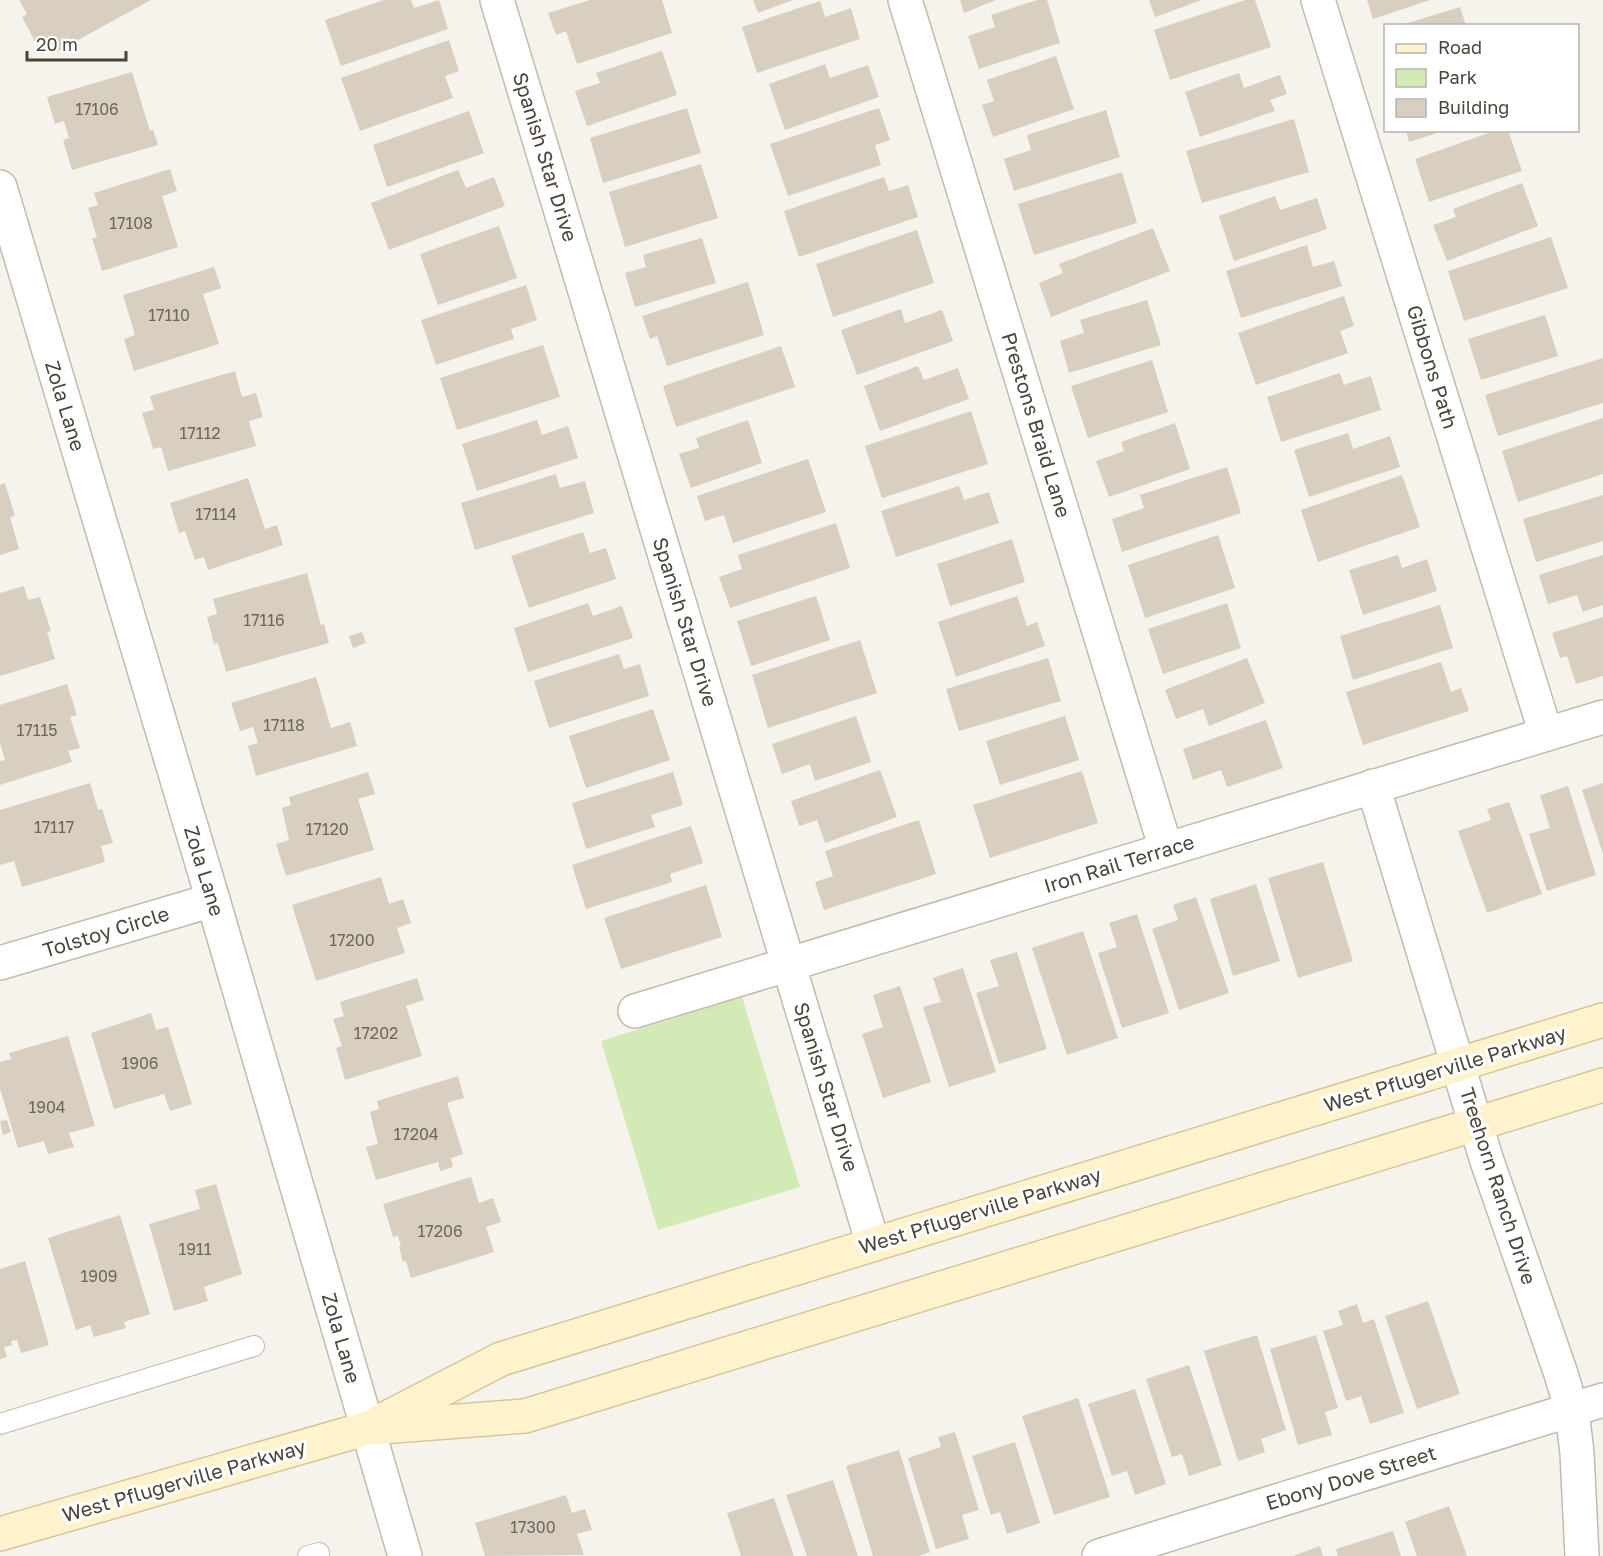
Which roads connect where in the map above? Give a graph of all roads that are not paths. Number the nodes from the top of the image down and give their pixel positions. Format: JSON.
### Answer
{"nodes":[{"id":1,"x":497,"y":0,"type":"edge"},
{"id":2,"x":905,"y":0,"type":"edge"},
{"id":3,"x":1318,"y":0,"type":"edge"},
{"id":4,"x":0,"y":187,"type":"edge"},
{"id":5,"x":1603,"y":717,"type":"edge"},
{"id":6,"x":1546,"y":734,"type":"junction"},
{"id":7,"x":1373,"y":786,"type":"junction"},
{"id":8,"x":1167,"y":849,"type":"junction"},
{"id":9,"x":213,"y":900,"type":"junction"},
{"id":10,"x":0,"y":963,"type":"edge"},
{"id":11,"x":789,"y":964,"type":"junction"},
{"id":12,"x":635,"y":1011,"type":"dead end"},
{"id":13,"x":1603,"y":1020,"type":"edge"},
{"id":14,"x":1458,"y":1064,"type":"junction"},
{"id":15,"x":1603,"y":1085,"type":"edge"},
{"id":16,"x":1476,"y":1123,"type":"junction"},
{"id":17,"x":873,"y":1244,"type":"junction"},
{"id":18,"x":254,"y":1346,"type":"dead end"},
{"id":19,"x":1603,"y":1401,"type":"edge"},
{"id":20,"x":1572,"y":1411,"type":"junction"},
{"id":21,"x":0,"y":1424,"type":"edge"},
{"id":22,"x":368,"y":1428,"type":"junction"},
{"id":23,"x":0,"y":1534,"type":"edge"},
{"id":24,"x":405,"y":1556,"type":"edge"},
{"id":25,"x":1100,"y":1556,"type":"edge"},
{"id":26,"x":1582,"y":1556,"type":"edge"}],
"edges":[{"from":1,"to":11,"type":"street","name":"Spanish Star Drive"},
{"from":2,"to":8,"type":"street","name":"Prestons Braid Lane"},
{"from":3,"to":6,"type":"street","name":"Gibbons Path"},
{"from":4,"to":9,"type":"street","name":"Zola Lane"},
{"from":5,"to":6,"type":"street","name":"Iron Rail Terrace"},
{"from":6,"to":7,"type":"street","name":"Iron Rail Terrace"},
{"from":7,"to":8,"type":"street","name":"Iron Rail Terrace"},
{"from":7,"to":14,"type":"street","name":"Treehorn Ranch Drive"},
{"from":8,"to":11,"type":"street","name":"Iron Rail Terrace"},
{"from":9,"to":10,"type":"street","name":"Tolstoy Circle"},
{"from":9,"to":22,"type":"street","name":"Zola Lane"},
{"from":11,"to":12,"type":"street","name":"Iron Rail Terrace"},
{"from":11,"to":17,"type":"street","name":"Spanish Star Drive"},
{"from":13,"to":14,"type":"main road","name":"West Pflugerville Parkway"},
{"from":14,"to":16,"type":"street","name":"Treehorn Ranch Drive"},
{"from":14,"to":17,"type":"main road","name":"West Pflugerville Parkway"},
{"from":15,"to":16,"type":"main road","name":"West Pflugerville Parkway"},
{"from":16,"to":20,"type":"street","name":"Treehorn Ranch Drive"},
{"from":16,"to":22,"type":"main road","name":"West Pflugerville Parkway"},
{"from":17,"to":22,"type":"main road","name":"West Pflugerville Parkway"},
{"from":18,"to":21,"type":"lane"},
{"from":19,"to":20,"type":"street","name":"Ebony Dove Street"},
{"from":20,"to":25,"type":"street","name":"Ebony Dove Street"},
{"from":20,"to":26,"type":"street","name":"Treehorn Ranch Drive"},
{"from":22,"to":23,"type":"main road","name":"West Pflugerville Parkway"},
{"from":22,"to":24,"type":"street","name":"Zola Lane"}]}
